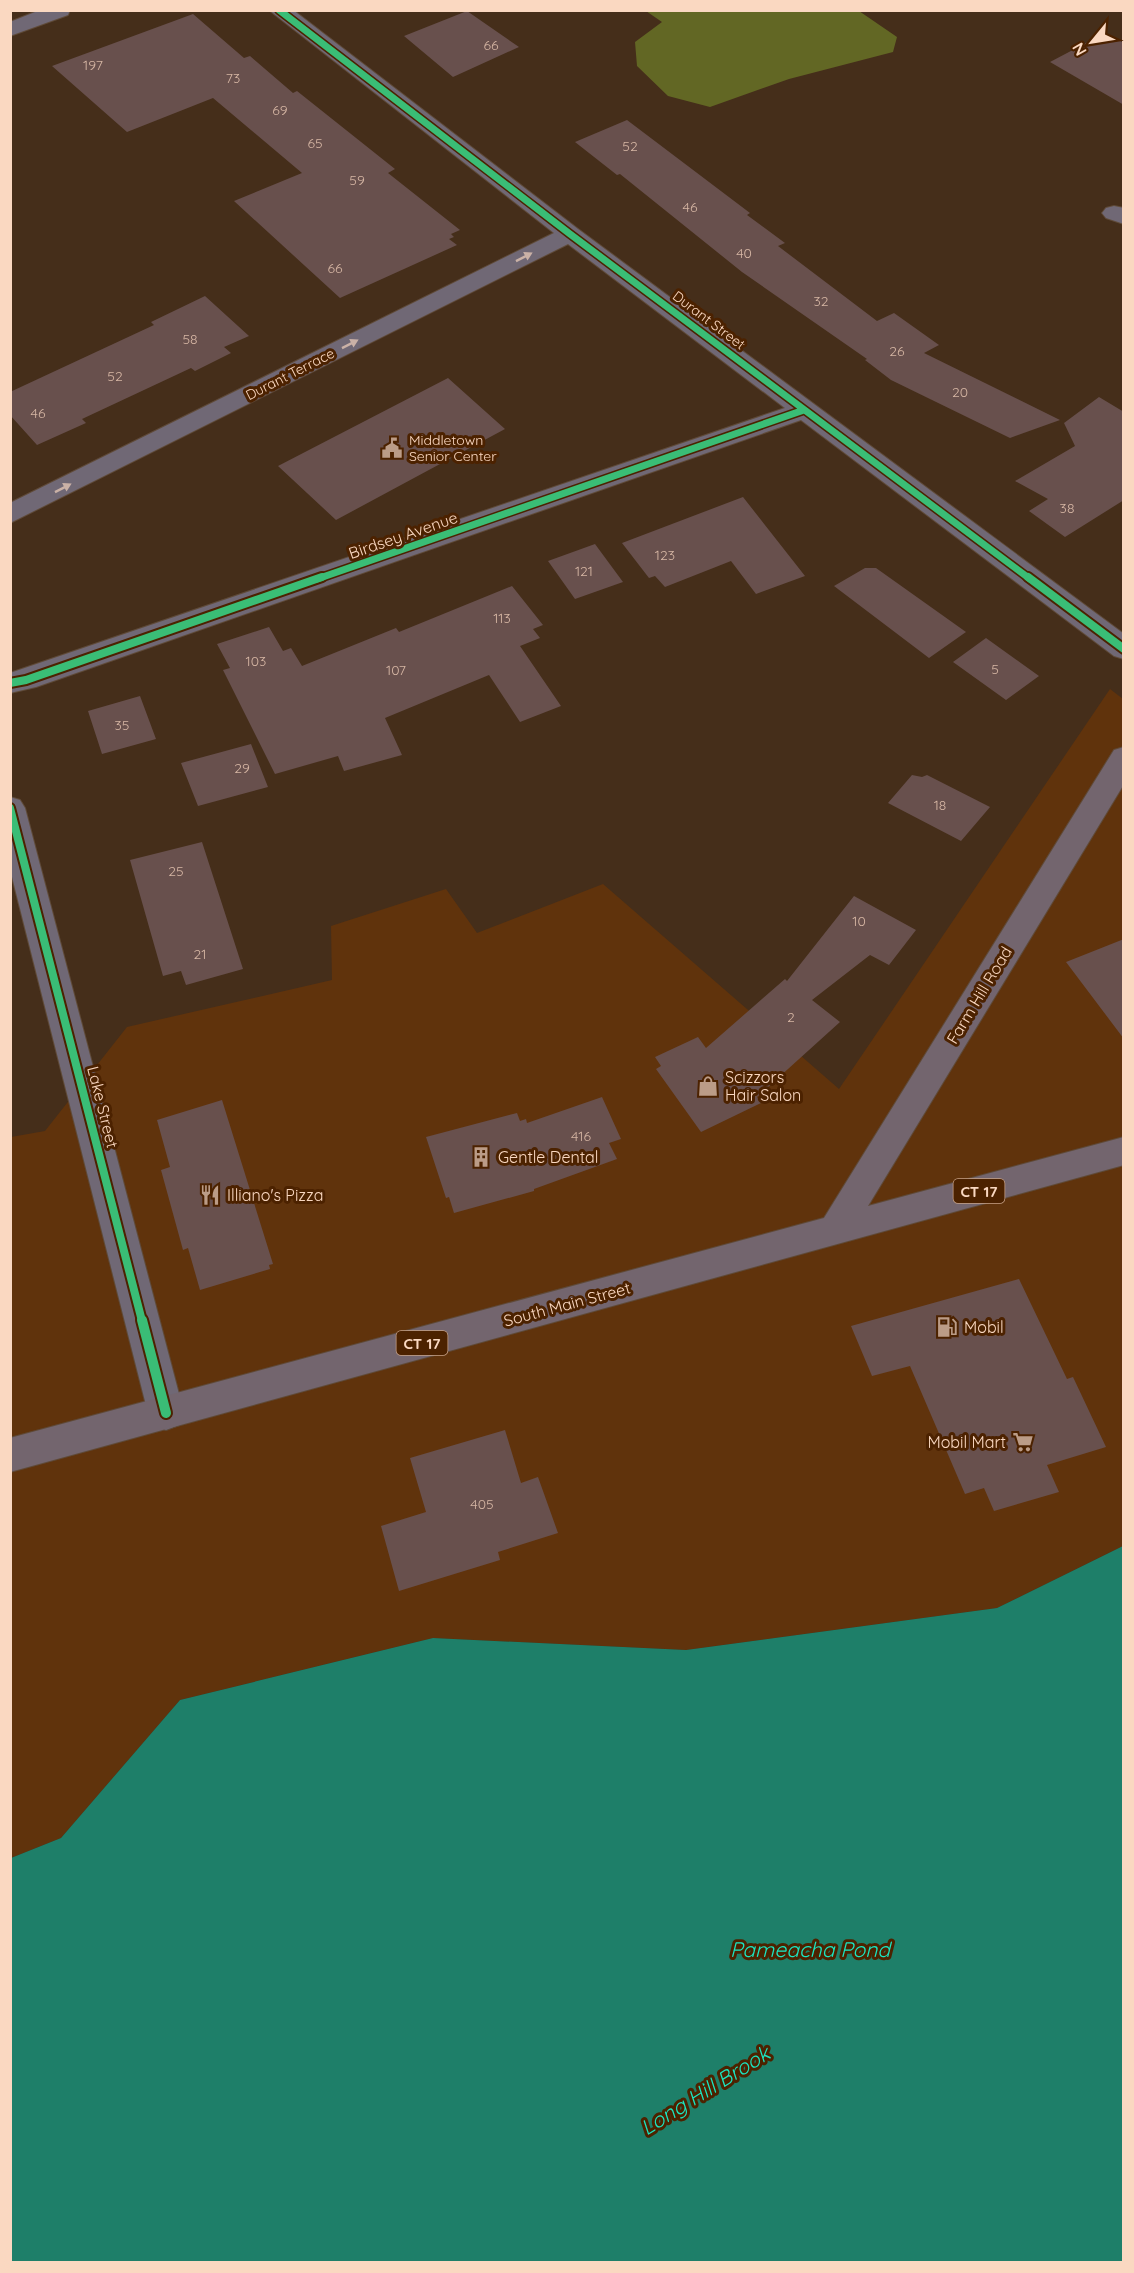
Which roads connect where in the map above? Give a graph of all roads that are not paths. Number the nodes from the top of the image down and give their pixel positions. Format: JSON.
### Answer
{"nodes":[{"id":1,"x":60,"y":10,"type":"edge"},
{"id":2,"x":279,"y":10,"type":"edge"},
{"id":3,"x":10,"y":30,"type":"edge"},
{"id":4,"x":570,"y":234,"type":"junction"},
{"id":5,"x":804,"y":410,"type":"junction"},
{"id":6,"x":10,"y":514,"type":"edge"},
{"id":7,"x":1124,"y":649,"type":"edge"},
{"id":8,"x":10,"y":683,"type":"edge"},
{"id":9,"x":1124,"y":758,"type":"edge"},
{"id":10,"x":10,"y":808,"type":"edge"},
{"id":11,"x":1124,"y":1151,"type":"edge"},
{"id":12,"x":834,"y":1232,"type":"junction"},
{"id":13,"x":166,"y":1413,"type":"junction"},
{"id":14,"x":10,"y":1455,"type":"edge"}],
"edges":[{"from":1,"to":3,"type":"street"},
{"from":2,"to":4,"type":"street","name":"Durant Street"},
{"from":4,"to":5,"type":"street","name":"Durant Street"},
{"from":6,"to":4,"type":"street","name":"Durant Terrace","one_way":true},
{"from":5,"to":7,"type":"street","name":"Durant Street"},
{"from":5,"to":8,"type":"street","name":"Birdsey Avenue"},
{"from":9,"to":12,"type":"main road","name":"Farm Hill Road"},
{"from":10,"to":13,"type":"street","name":"Lake Street"},
{"from":11,"to":12,"type":"main road","name":"South Main Street","number":"CT 17"},
{"from":12,"to":13,"type":"main road","name":"South Main Street","number":"CT 17"},
{"from":13,"to":14,"type":"main road","name":"South Main Street","number":"CT 17"}]}
